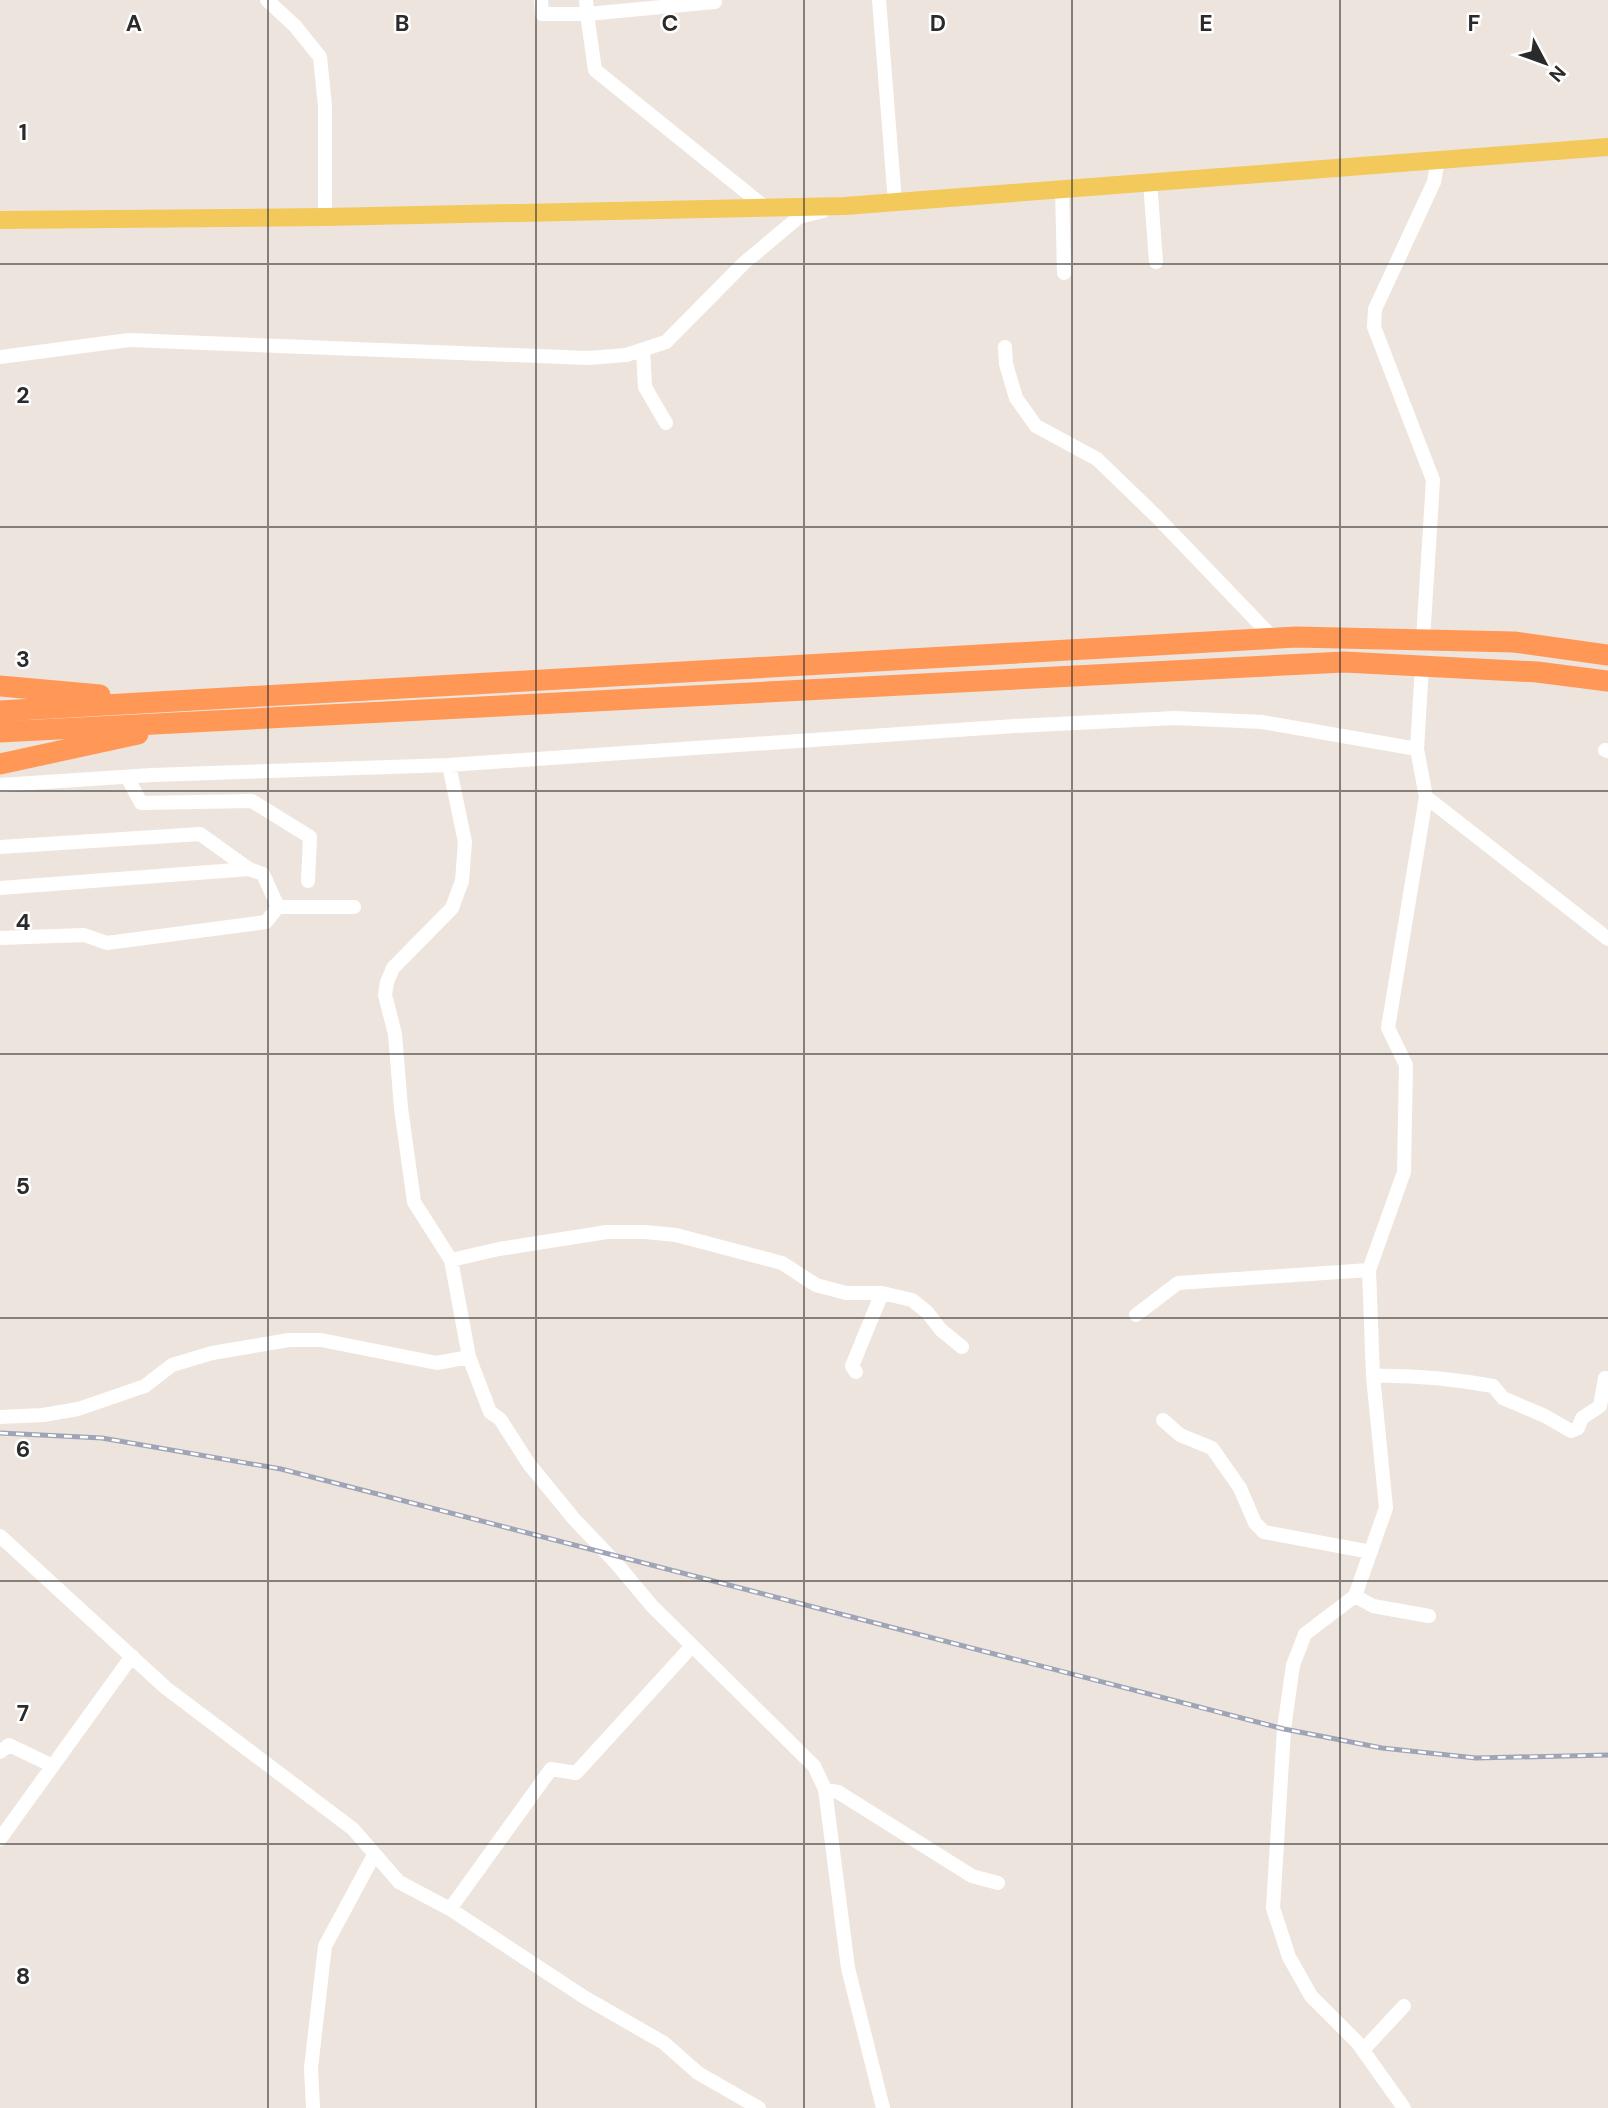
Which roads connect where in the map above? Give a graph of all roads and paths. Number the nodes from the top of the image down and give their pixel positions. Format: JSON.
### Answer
{"nodes":[{"id":1,"x":267,"y":0,"type":"edge"},
{"id":2,"x":541,"y":0,"type":"edge"},
{"id":3,"x":879,"y":0,"type":"edge"},
{"id":4,"x":715,"y":2,"type":"edge"},
{"id":5,"x":587,"y":7,"type":"edge"},
{"id":6,"x":1608,"y":147,"type":"edge"},
{"id":7,"x":1438,"y":159,"type":"junction"},
{"id":8,"x":1150,"y":181,"type":"junction"},
{"id":9,"x":1062,"y":188,"type":"junction"},
{"id":10,"x":895,"y":202,"type":"junction"},
{"id":11,"x":845,"y":206,"type":"junction"},
{"id":12,"x":766,"y":208,"type":"junction"},
{"id":13,"x":325,"y":217,"type":"junction"},
{"id":14,"x":0,"y":220,"type":"edge"},
{"id":15,"x":1156,"y":261,"type":"dead end"},
{"id":16,"x":1065,"y":273,"type":"dead end"},
{"id":17,"x":1004,"y":347,"type":"dead end"},
{"id":18,"x":643,"y":350,"type":"junction"},
{"id":19,"x":0,"y":357,"type":"edge"},
{"id":20,"x":666,"y":423,"type":"dead end"},
{"id":21,"x":1273,"y":638,"type":"junction"},
{"id":22,"x":1423,"y":640,"type":"junction"},
{"id":23,"x":1608,"y":655,"type":"edge"},
{"id":24,"x":1422,"y":666,"type":"junction"},
{"id":25,"x":1608,"y":681,"type":"edge"},
{"id":26,"x":0,"y":686,"type":"edge"},
{"id":27,"x":176,"y":701,"type":"junction"},
{"id":28,"x":0,"y":712,"type":"edge"},
{"id":29,"x":204,"y":719,"type":"junction"},
{"id":30,"x":0,"y":732,"type":"edge"},
{"id":31,"x":1417,"y":749,"type":"junction"},
{"id":32,"x":0,"y":764,"type":"edge"},
{"id":33,"x":449,"y":765,"type":"junction"},
{"id":34,"x":127,"y":777,"type":"junction"},
{"id":35,"x":0,"y":785,"type":"edge"},
{"id":36,"x":1426,"y":797,"type":"junction"},
{"id":37,"x":0,"y":848,"type":"edge"},
{"id":38,"x":249,"y":869,"type":"junction"},
{"id":39,"x":308,"y":881,"type":"dead end"},
{"id":40,"x":0,"y":888,"type":"edge"},
{"id":41,"x":278,"y":907,"type":"junction"},
{"id":42,"x":354,"y":907,"type":"dead end"},
{"id":43,"x":0,"y":939,"type":"edge"},
{"id":44,"x":1608,"y":939,"type":"edge"},
{"id":45,"x":451,"y":1260,"type":"junction"},
{"id":46,"x":1369,"y":1270,"type":"junction"},
{"id":47,"x":882,"y":1293,"type":"junction"},
{"id":48,"x":1136,"y":1315,"type":"dead end"},
{"id":49,"x":961,"y":1347,"type":"dead end"},
{"id":50,"x":469,"y":1357,"type":"junction"},
{"id":51,"x":856,"y":1372,"type":"dead end"},
{"id":52,"x":1373,"y":1376,"type":"junction"},
{"id":53,"x":1608,"y":1379,"type":"edge"},
{"id":54,"x":0,"y":1417,"type":"edge"},
{"id":55,"x":1163,"y":1420,"type":"dead end"},
{"id":56,"x":0,"y":1536,"type":"edge"},
{"id":57,"x":1371,"y":1552,"type":"junction"},
{"id":58,"x":1355,"y":1596,"type":"junction"},
{"id":59,"x":1429,"y":1616,"type":"dead end"},
{"id":60,"x":692,"y":1646,"type":"junction"},
{"id":61,"x":132,"y":1656,"type":"junction"},
{"id":62,"x":0,"y":1752,"type":"edge"},
{"id":63,"x":53,"y":1766,"type":"junction"},
{"id":64,"x":824,"y":1789,"type":"junction"},
{"id":65,"x":0,"y":1839,"type":"edge"},
{"id":66,"x":374,"y":1855,"type":"junction"},
{"id":67,"x":998,"y":1883,"type":"dead end"},
{"id":68,"x":450,"y":1909,"type":"junction"},
{"id":69,"x":1404,"y":2006,"type":"dead end"},
{"id":70,"x":1363,"y":2050,"type":"junction"},
{"id":71,"x":313,"y":2108,"type":"edge"},
{"id":72,"x":759,"y":2108,"type":"edge"},
{"id":73,"x":883,"y":2108,"type":"edge"},
{"id":74,"x":1404,"y":2108,"type":"edge"}],
"edges":[{"from":1,"to":13,"type":"street"},
{"from":2,"to":5,"type":"street"},
{"from":3,"to":10,"type":"street"},
{"from":4,"to":5,"type":"street"},
{"from":5,"to":12,"type":"street"},
{"from":6,"to":7,"type":"main road"},
{"from":7,"to":8,"type":"main road"},
{"from":7,"to":22,"type":"street"},
{"from":8,"to":9,"type":"main road"},
{"from":8,"to":15,"type":"street"},
{"from":9,"to":10,"type":"main road"},
{"from":9,"to":16,"type":"street"},
{"from":10,"to":11,"type":"main road"},
{"from":11,"to":12,"type":"main road"},
{"from":11,"to":18,"type":"street"},
{"from":12,"to":13,"type":"main road"},
{"from":13,"to":14,"type":"main road"},
{"from":17,"to":21,"type":"street"},
{"from":18,"to":19,"type":"street"},
{"from":18,"to":20,"type":"street"},
{"from":21,"to":22,"type":"highway"},
{"from":21,"to":27,"type":"highway"},
{"from":22,"to":23,"type":"highway"},
{"from":24,"to":25,"type":"highway"},
{"from":24,"to":29,"type":"highway"},
{"from":24,"to":31,"type":"street"},
{"from":26,"to":27,"type":"highway"},
{"from":27,"to":28,"type":"highway"},
{"from":29,"to":30,"type":"highway"},
{"from":29,"to":32,"type":"highway"},
{"from":31,"to":33,"type":"street"},
{"from":31,"to":36,"type":"street"},
{"from":33,"to":34,"type":"street"},
{"from":33,"to":45,"type":"street"},
{"from":34,"to":35,"type":"street"},
{"from":34,"to":39,"type":"street"},
{"from":36,"to":44,"type":"street"},
{"from":36,"to":46,"type":"street"},
{"from":37,"to":38,"type":"street"},
{"from":38,"to":40,"type":"street"},
{"from":38,"to":41,"type":"street"},
{"from":41,"to":42,"type":"street"},
{"from":41,"to":43,"type":"street"},
{"from":45,"to":47,"type":"street"},
{"from":45,"to":50,"type":"street"},
{"from":46,"to":48,"type":"street"},
{"from":46,"to":52,"type":"street"},
{"from":47,"to":49,"type":"street"},
{"from":47,"to":51,"type":"street"},
{"from":50,"to":54,"type":"street"},
{"from":50,"to":60,"type":"street"},
{"from":52,"to":53,"type":"street"},
{"from":52,"to":57,"type":"street"},
{"from":55,"to":57,"type":"street"},
{"from":56,"to":61,"type":"street"},
{"from":57,"to":58,"type":"street"},
{"from":58,"to":59,"type":"street"},
{"from":58,"to":70,"type":"street"},
{"from":60,"to":64,"type":"street"},
{"from":60,"to":68,"type":"street"},
{"from":61,"to":63,"type":"street"},
{"from":61,"to":66,"type":"street"},
{"from":62,"to":63,"type":"street"},
{"from":63,"to":65,"type":"street"},
{"from":64,"to":67,"type":"street"},
{"from":64,"to":73,"type":"street"},
{"from":66,"to":68,"type":"street"},
{"from":66,"to":71,"type":"street"},
{"from":68,"to":72,"type":"street"},
{"from":69,"to":70,"type":"street"},
{"from":70,"to":74,"type":"street"}]}
